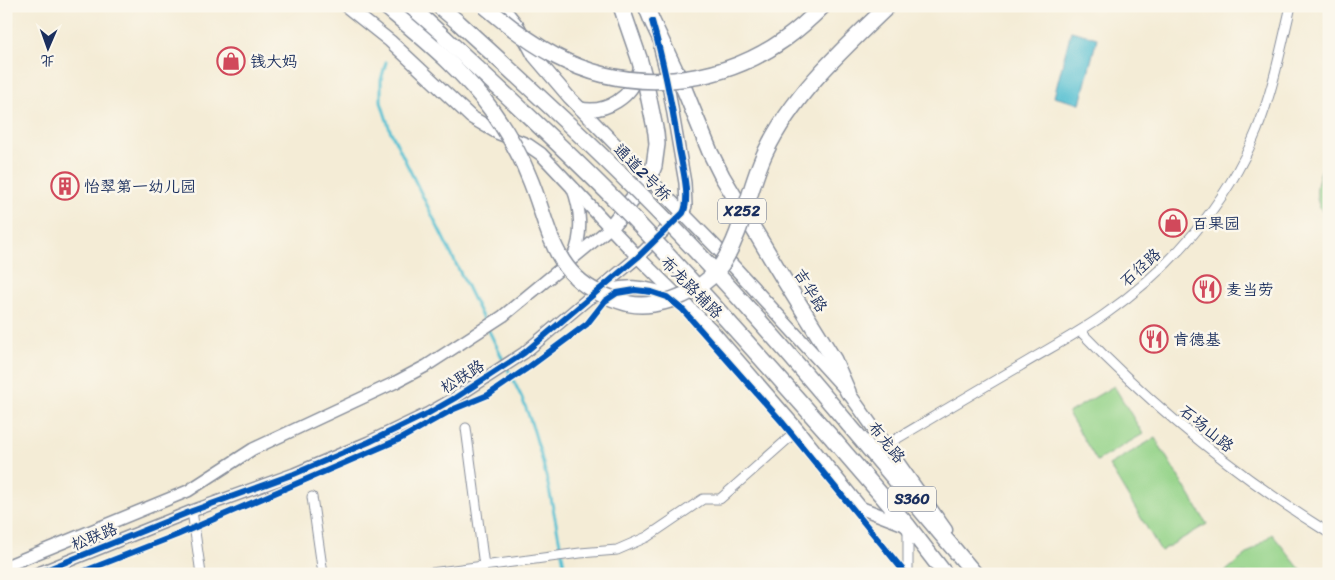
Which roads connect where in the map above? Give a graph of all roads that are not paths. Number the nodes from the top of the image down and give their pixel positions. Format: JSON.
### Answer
{"nodes":[{"id":1,"x":346,"y":6,"type":"edge"},
{"id":2,"x":385,"y":6,"type":"edge"},
{"id":3,"x":410,"y":6,"type":"edge"},
{"id":4,"x":439,"y":6,"type":"edge"},
{"id":5,"x":485,"y":6,"type":"edge"},
{"id":6,"x":499,"y":6,"type":"edge"},
{"id":7,"x":620,"y":6,"type":"edge"},
{"id":8,"x":646,"y":6,"type":"edge"},
{"id":9,"x":823,"y":6,"type":"edge"},
{"id":10,"x":888,"y":6,"type":"edge"},
{"id":11,"x":1290,"y":6,"type":"edge"},
{"id":12,"x":652,"y":21,"type":"junction"},
{"id":13,"x":639,"y":58,"type":"junction"},
{"id":14,"x":579,"y":108,"type":"junction"},
{"id":15,"x":649,"y":178,"type":"junction"},
{"id":16,"x":571,"y":186,"type":"junction"},
{"id":17,"x":683,"y":213,"type":"junction"},
{"id":18,"x":611,"y":227,"type":"junction"},
{"id":19,"x":638,"y":257,"type":"junction"},
{"id":20,"x":573,"y":259,"type":"junction"},
{"id":21,"x":590,"y":298,"type":"junction"},
{"id":22,"x":689,"y":307,"type":"junction"},
{"id":23,"x":1080,"y":331,"type":"junction"},
{"id":24,"x":848,"y":392,"type":"junction"},
{"id":25,"x":849,"y":425,"type":"joint"},
{"id":26,"x":466,"y":428,"type":"dead end"},
{"id":27,"x":798,"y":430,"type":"junction"},
{"id":28,"x":886,"y":445,"type":"junction"},
{"id":29,"x":312,"y":497,"type":"dead end"},
{"id":30,"x":192,"y":511,"type":"junction"},
{"id":31,"x":908,"y":526,"type":"junction"},
{"id":32,"x":1329,"y":533,"type":"edge"},
{"id":33,"x":6,"y":566,"type":"edge"},
{"id":34,"x":484,"y":566,"type":"junction"},
{"id":35,"x":470,"y":571,"type":"edge"},
{"id":36,"x":36,"y":574,"type":"edge"},
{"id":37,"x":200,"y":574,"type":"edge"},
{"id":38,"x":323,"y":574,"type":"edge"},
{"id":39,"x":424,"y":574,"type":"edge"},
{"id":40,"x":908,"y":574,"type":"edge"},
{"id":41,"x":945,"y":574,"type":"edge"},
{"id":42,"x":976,"y":574,"type":"edge"}],
"edges":[{"from":1,"to":16,"type":"main road","name":"布龙路辅路"},
{"from":2,"to":10,"type":"main road","bridge":true},
{"from":3,"to":31,"type":"main road","number":"S360","bridge":true},
{"from":4,"to":25,"type":"main road","name":"通道2号桥","number":"S360","bridge":true},
{"from":5,"to":9,"type":"main road","bridge":true},
{"from":6,"to":14,"type":"main road"},
{"from":7,"to":13,"type":"main road"},
{"from":8,"to":12,"type":"main road","name":"吉华路","number":"X252"},
{"from":11,"to":23,"type":"street","name":"石径路"},
{"from":12,"to":17,"type":"street"},
{"from":12,"to":24,"type":"main road","name":"吉华路","number":"X252"},
{"from":13,"to":14,"type":"main road"},
{"from":13,"to":15,"type":"main road"},
{"from":14,"to":15,"type":"main road"},
{"from":15,"to":17,"type":"main road"},
{"from":15,"to":18,"type":"main road"},
{"from":16,"to":18,"type":"main road","name":"布龙路辅路"},
{"from":16,"to":20,"type":"street"},
{"from":17,"to":19,"type":"street","name":"松联路"},
{"from":17,"to":24,"type":"main road"},
{"from":18,"to":19,"type":"main road","name":"布龙路辅路"},
{"from":18,"to":20,"type":"street","name":"松联路"},
{"from":19,"to":21,"type":"street","name":"松联路"},
{"from":19,"to":22,"type":"main road","name":"布龙路辅路"},
{"from":20,"to":33,"type":"street","name":"松联路"},
{"from":21,"to":22,"type":"main road"},
{"from":21,"to":30,"type":"street","name":"松联路"},
{"from":22,"to":27,"type":"main road","name":"布龙路辅路"},
{"from":23,"to":28,"type":"street","name":"石径路"},
{"from":23,"to":32,"type":"street","name":"石场山路"},
{"from":24,"to":28,"type":"main road","name":"吉华路","number":"X252"},
{"from":25,"to":42,"type":"main road","name":"布龙路","number":"S360"},
{"from":26,"to":34,"type":"street"},
{"from":27,"to":31,"type":"main road","name":"布龙路辅路"},
{"from":27,"to":34,"type":"street"},
{"from":28,"to":42,"type":"main road","name":"吉华路","number":"X252"},
{"from":29,"to":38,"type":"street"},
{"from":30,"to":36,"type":"street","name":"松联路"},
{"from":30,"to":37,"type":"street"},
{"from":31,"to":40,"type":"street"},
{"from":31,"to":41,"type":"main road","number":"S360"},
{"from":34,"to":35,"type":"street"},
{"from":35,"to":39,"type":"street"}]}
